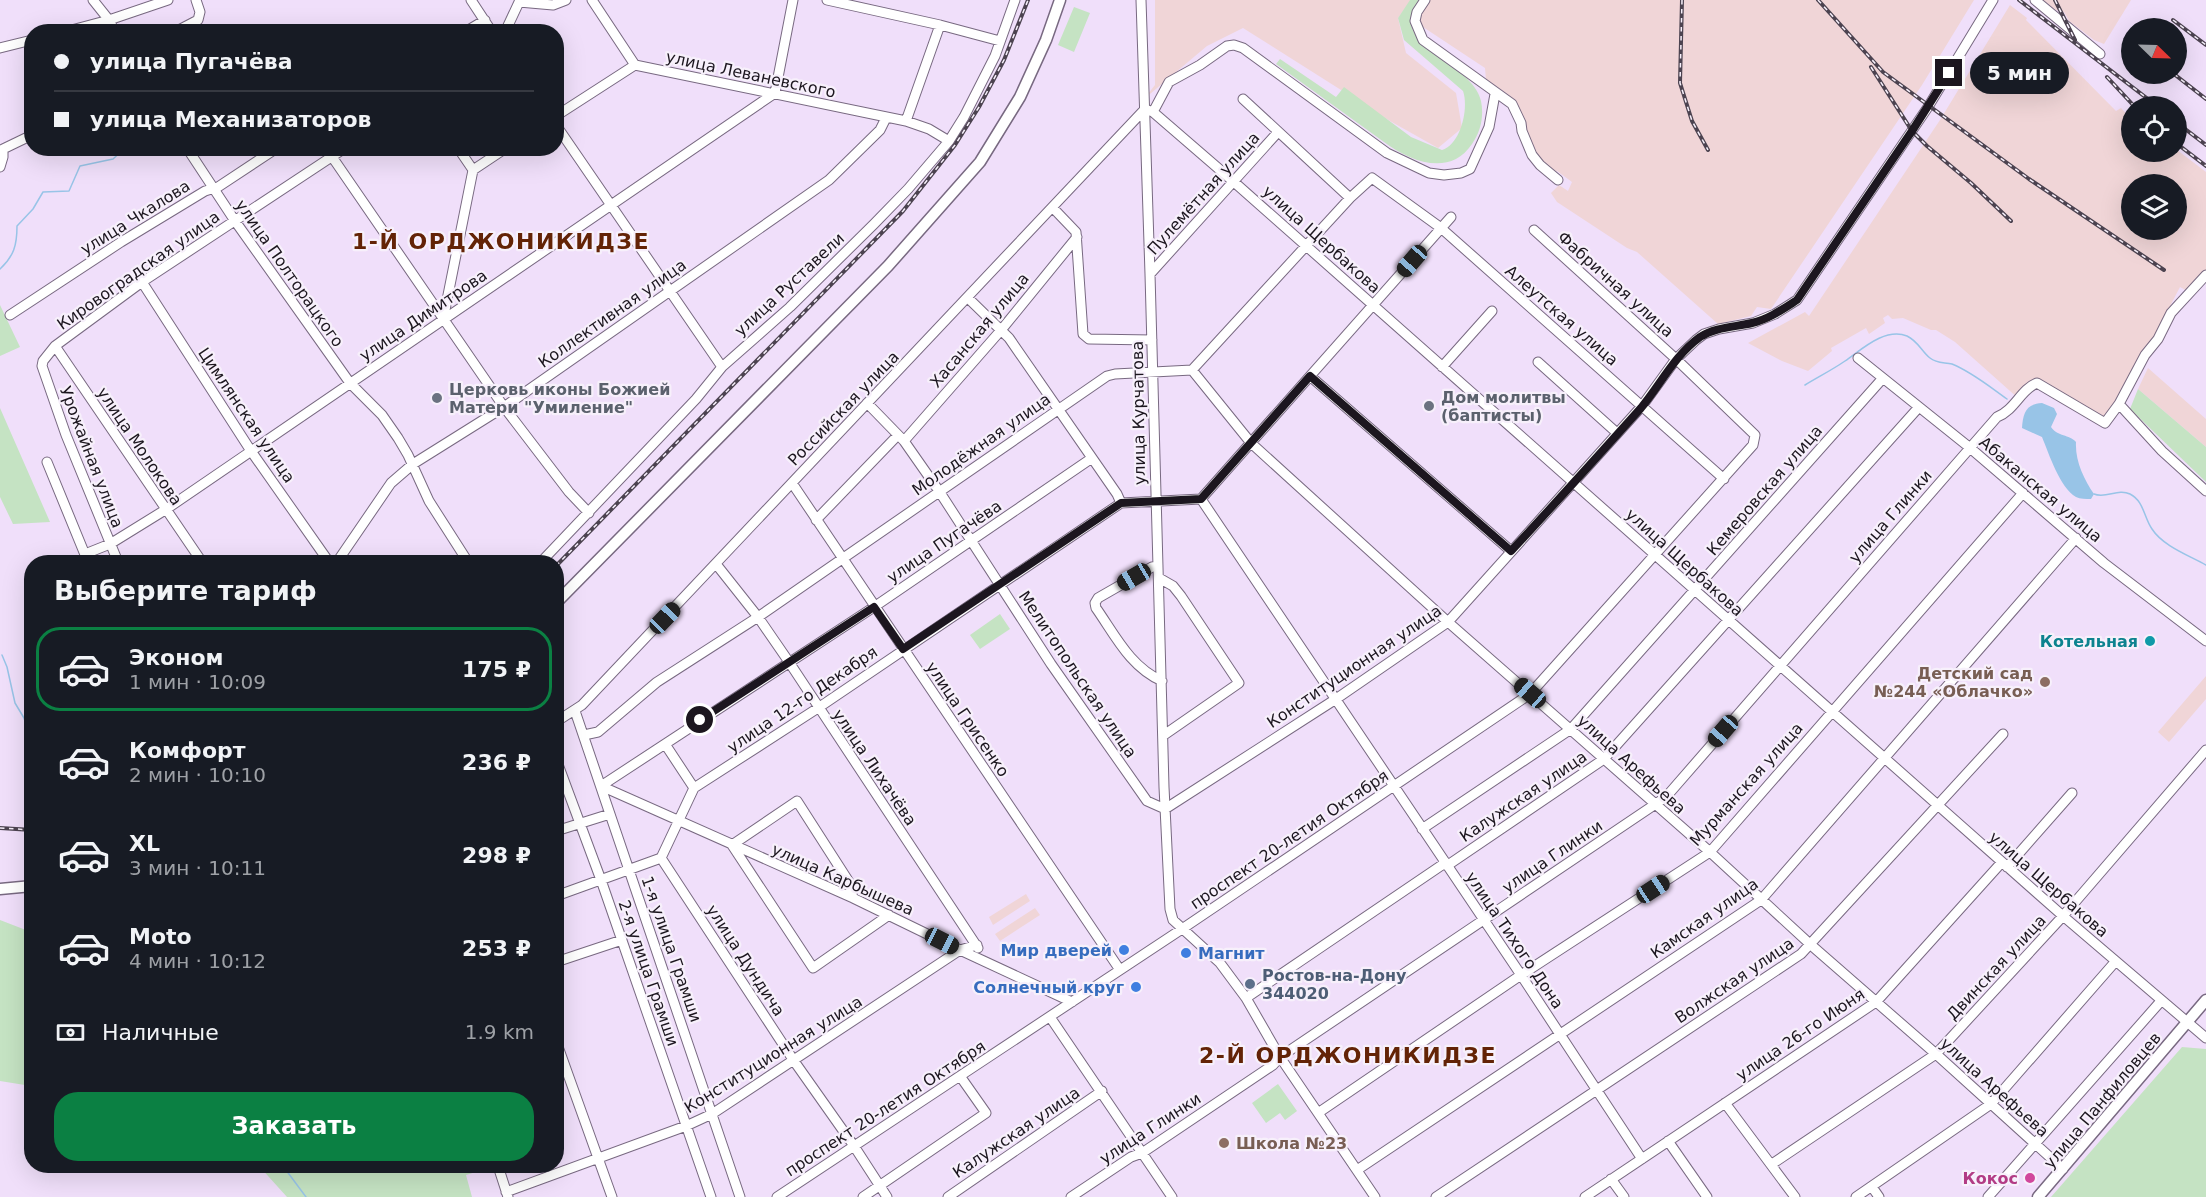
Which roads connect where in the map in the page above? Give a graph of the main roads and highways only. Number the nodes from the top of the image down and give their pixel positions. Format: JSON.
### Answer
{"nodes":[{"id":1,"x":1054,"y":0,"type":"edge"},
{"id":2,"x":1060,"y":0,"type":"edge"},
{"id":3,"x":564,"y":587,"type":"edge"},
{"id":4,"x":564,"y":595,"type":"edge"},
{"id":5,"x":24,"y":887,"type":"edge"},
{"id":6,"x":0,"y":889,"type":"edge"},
{"id":7,"x":24,"y":893,"type":"edge"},
{"id":8,"x":0,"y":895,"type":"edge"},
{"id":9,"x":2206,"y":1000,"type":"edge"},
{"id":10,"x":2038,"y":1197,"type":"edge"}],
"edges":[{"from":1,"to":3,"type":"main road"},
{"from":2,"to":4,"type":"main road"},
{"from":5,"to":6,"type":"main road"},
{"from":7,"to":8,"type":"main road"},
{"from":9,"to":10,"type":"main road","name":"улица Панфиловцев"}]}
